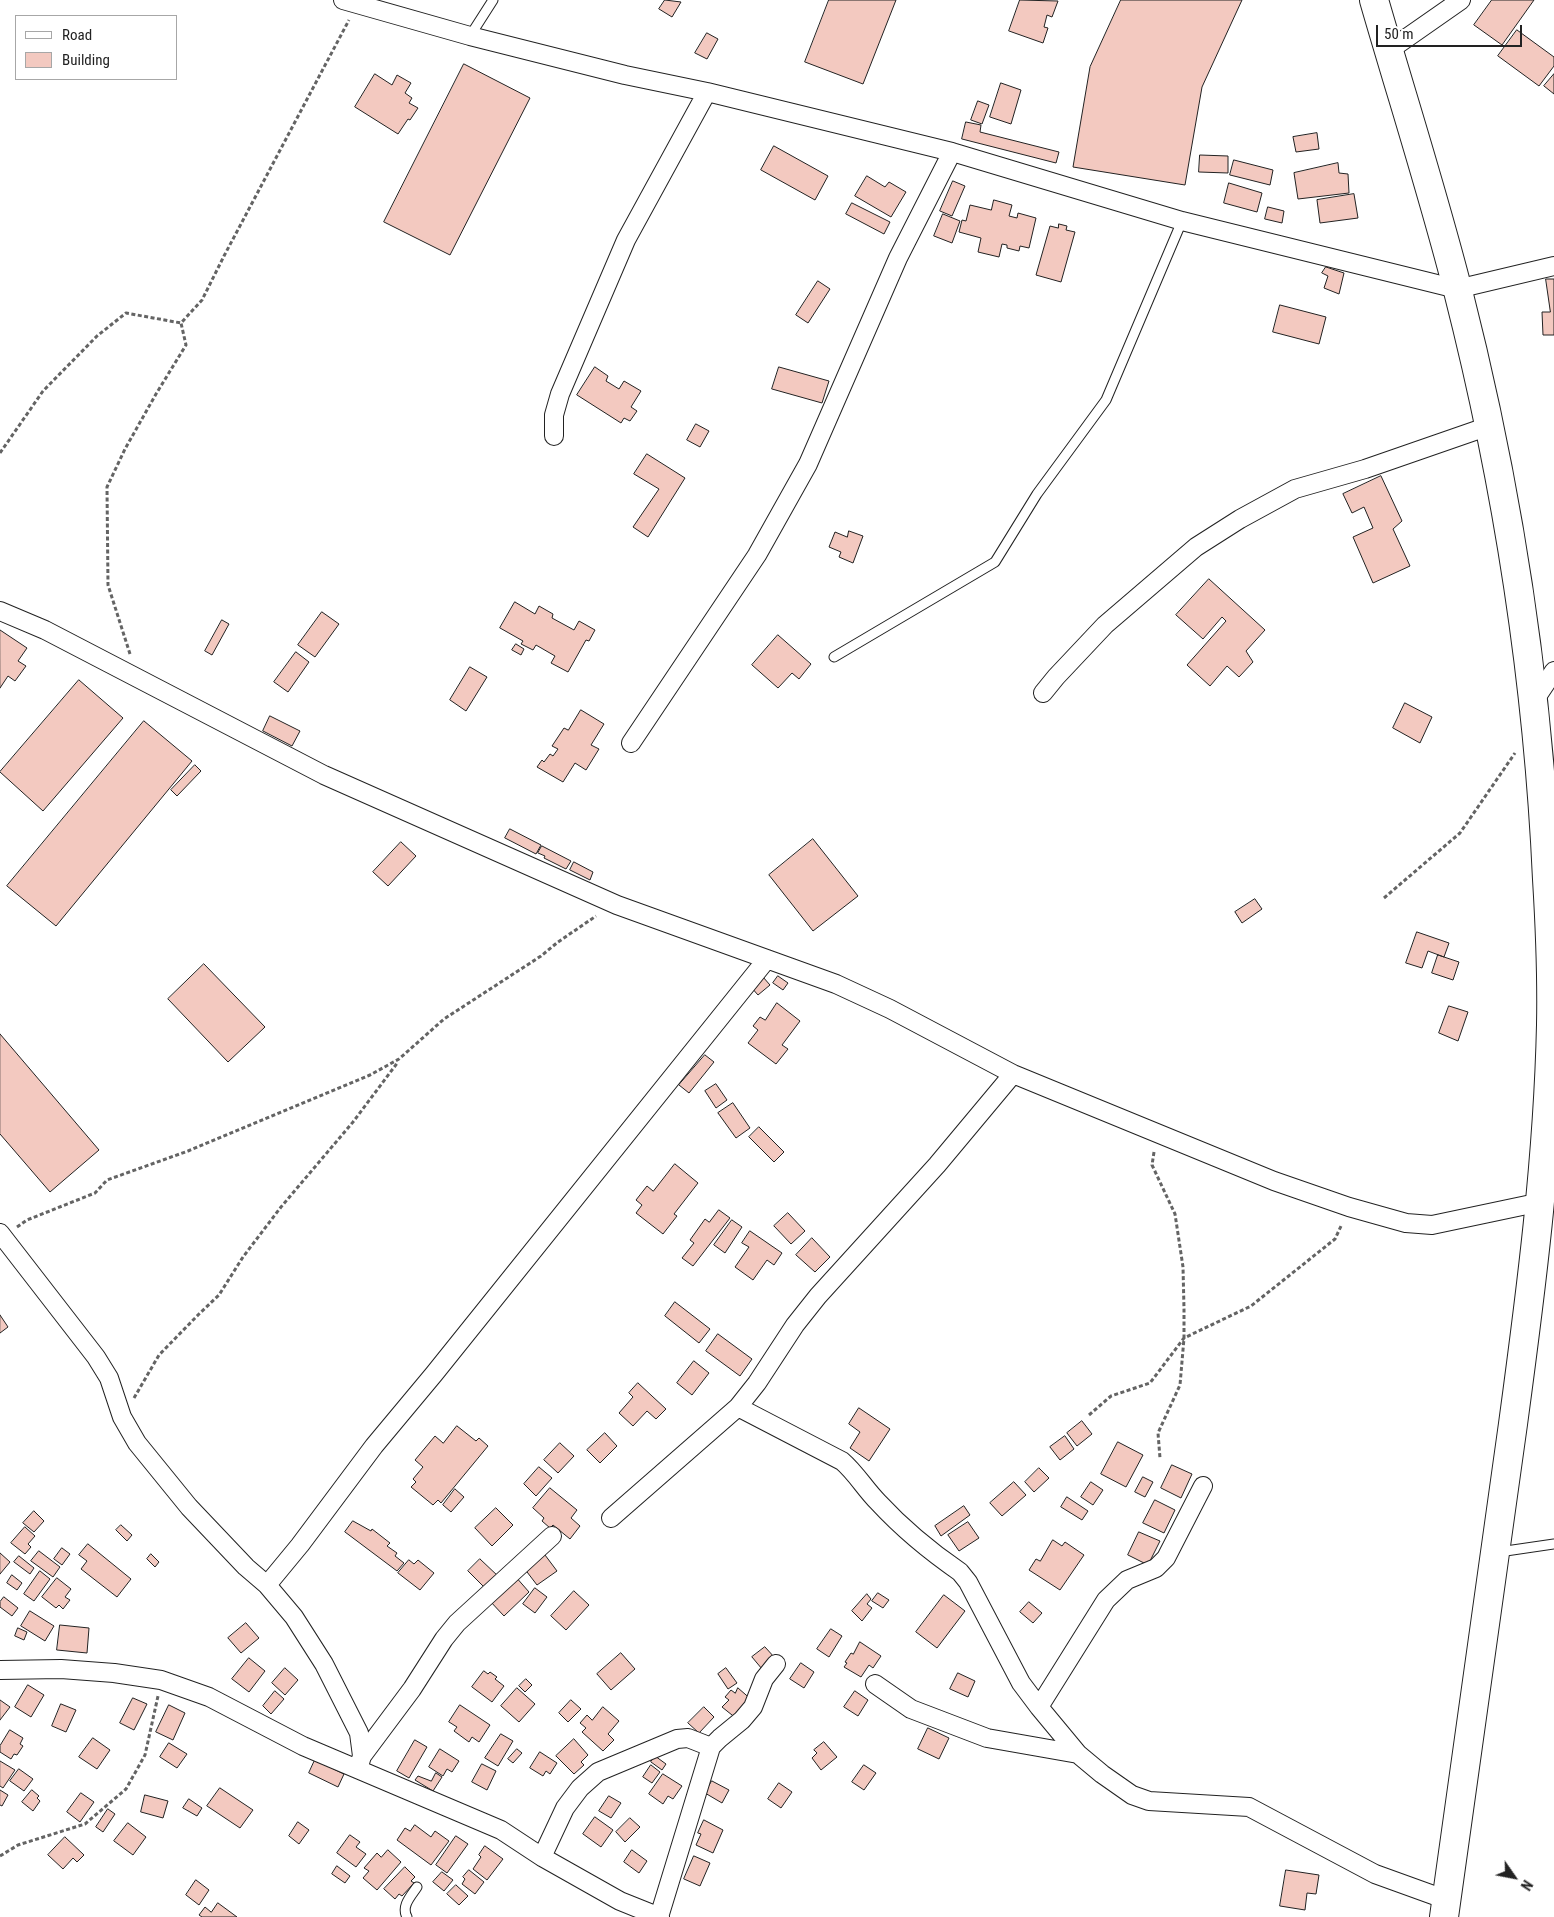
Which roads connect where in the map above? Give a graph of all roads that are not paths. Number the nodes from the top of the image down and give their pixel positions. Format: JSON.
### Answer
{"nodes":[{"id":1,"x":493,"y":0,"type":"edge"},
{"id":2,"x":1374,"y":0,"type":"edge"},
{"id":3,"x":1461,"y":0,"type":"edge"},
{"id":4,"x":353,"y":1,"type":"edge"},
{"id":5,"x":470,"y":36,"type":"junction"},
{"id":6,"x":1388,"y":50,"type":"junction"},
{"id":7,"x":707,"y":92,"type":"junction"},
{"id":8,"x":952,"y":152,"type":"junction"},
{"id":9,"x":1182,"y":221,"type":"junction"},
{"id":10,"x":1554,"y":266,"type":"edge"},
{"id":11,"x":1457,"y":289,"type":"junction"},
{"id":12,"x":1489,"y":426,"type":"junction"},
{"id":13,"x":554,"y":436,"type":"dead end"},
{"id":14,"x":0,"y":611,"type":"edge"},
{"id":15,"x":834,"y":657,"type":"dead end"},
{"id":16,"x":1554,"y":671,"type":"edge"},
{"id":17,"x":1043,"y":693,"type":"dead end"},
{"id":18,"x":1535,"y":712,"type":"junction"},
{"id":19,"x":631,"y":743,"type":"dead end"},
{"id":20,"x":1550,"y":837,"type":"edge"},
{"id":21,"x":768,"y":959,"type":"junction"},
{"id":22,"x":1013,"y":1074,"type":"junction"},
{"id":23,"x":1541,"y":1202,"type":"junction"},
{"id":24,"x":2,"y":1235,"type":"edge"},
{"id":25,"x":738,"y":1407,"type":"junction"},
{"id":26,"x":1203,"y":1486,"type":"dead end"},
{"id":27,"x":610,"y":1518,"type":"dead end"},
{"id":28,"x":552,"y":1536,"type":"dead end"},
{"id":29,"x":1554,"y":1544,"type":"edge"},
{"id":30,"x":1496,"y":1552,"type":"junction"},
{"id":31,"x":267,"y":1585,"type":"junction"},
{"id":32,"x":776,"y":1664,"type":"dead end"},
{"id":33,"x":0,"y":1670,"type":"edge"},
{"id":34,"x":875,"y":1684,"type":"dead end"},
{"id":35,"x":1039,"y":1707,"type":"junction"},
{"id":36,"x":711,"y":1747,"type":"junction"},
{"id":37,"x":1078,"y":1754,"type":"junction"},
{"id":38,"x":360,"y":1762,"type":"junction"},
{"id":39,"x":542,"y":1857,"type":"junction"},
{"id":40,"x":417,"y":1887,"type":"dead end"},
{"id":41,"x":1446,"y":1909,"type":"edge"},
{"id":42,"x":407,"y":1917,"type":"edge"},
{"id":43,"x":659,"y":1917,"type":"edge"}],
"edges":[{"from":1,"to":5,"type":"lane"},
{"from":2,"to":6,"type":"highway"},
{"from":3,"to":6,"type":"street"},
{"from":4,"to":5,"type":"street"},
{"from":5,"to":7,"type":"street"},
{"from":6,"to":11,"type":"highway"},
{"from":7,"to":8,"type":"street"},
{"from":7,"to":13,"type":"street"},
{"from":8,"to":9,"type":"street"},
{"from":8,"to":19,"type":"street"},
{"from":9,"to":11,"type":"street"},
{"from":9,"to":15,"type":"lane"},
{"from":10,"to":11,"type":"street"},
{"from":11,"to":12,"type":"highway"},
{"from":12,"to":17,"type":"street"},
{"from":12,"to":18,"type":"highway"},
{"from":14,"to":21,"type":"street"},
{"from":16,"to":18,"type":"street"},
{"from":18,"to":20,"type":"highway"},
{"from":20,"to":23,"type":"highway"},
{"from":21,"to":22,"type":"street"},
{"from":21,"to":31,"type":"street"},
{"from":22,"to":23,"type":"street"},
{"from":22,"to":25,"type":"street"},
{"from":23,"to":30,"type":"highway"},
{"from":24,"to":31,"type":"street"},
{"from":25,"to":27,"type":"street"},
{"from":25,"to":35,"type":"street"},
{"from":26,"to":35,"type":"street"},
{"from":28,"to":38,"type":"street"},
{"from":29,"to":30,"type":"lane"},
{"from":30,"to":41,"type":"highway"},
{"from":31,"to":38,"type":"street"},
{"from":32,"to":36,"type":"street"},
{"from":33,"to":38,"type":"street"},
{"from":34,"to":37,"type":"street"},
{"from":35,"to":37,"type":"street"},
{"from":36,"to":39,"type":"street"},
{"from":36,"to":43,"type":"street"},
{"from":37,"to":41,"type":"street"},
{"from":38,"to":39,"type":"street"},
{"from":39,"to":43,"type":"street"},
{"from":40,"to":42,"type":"lane"}]}
